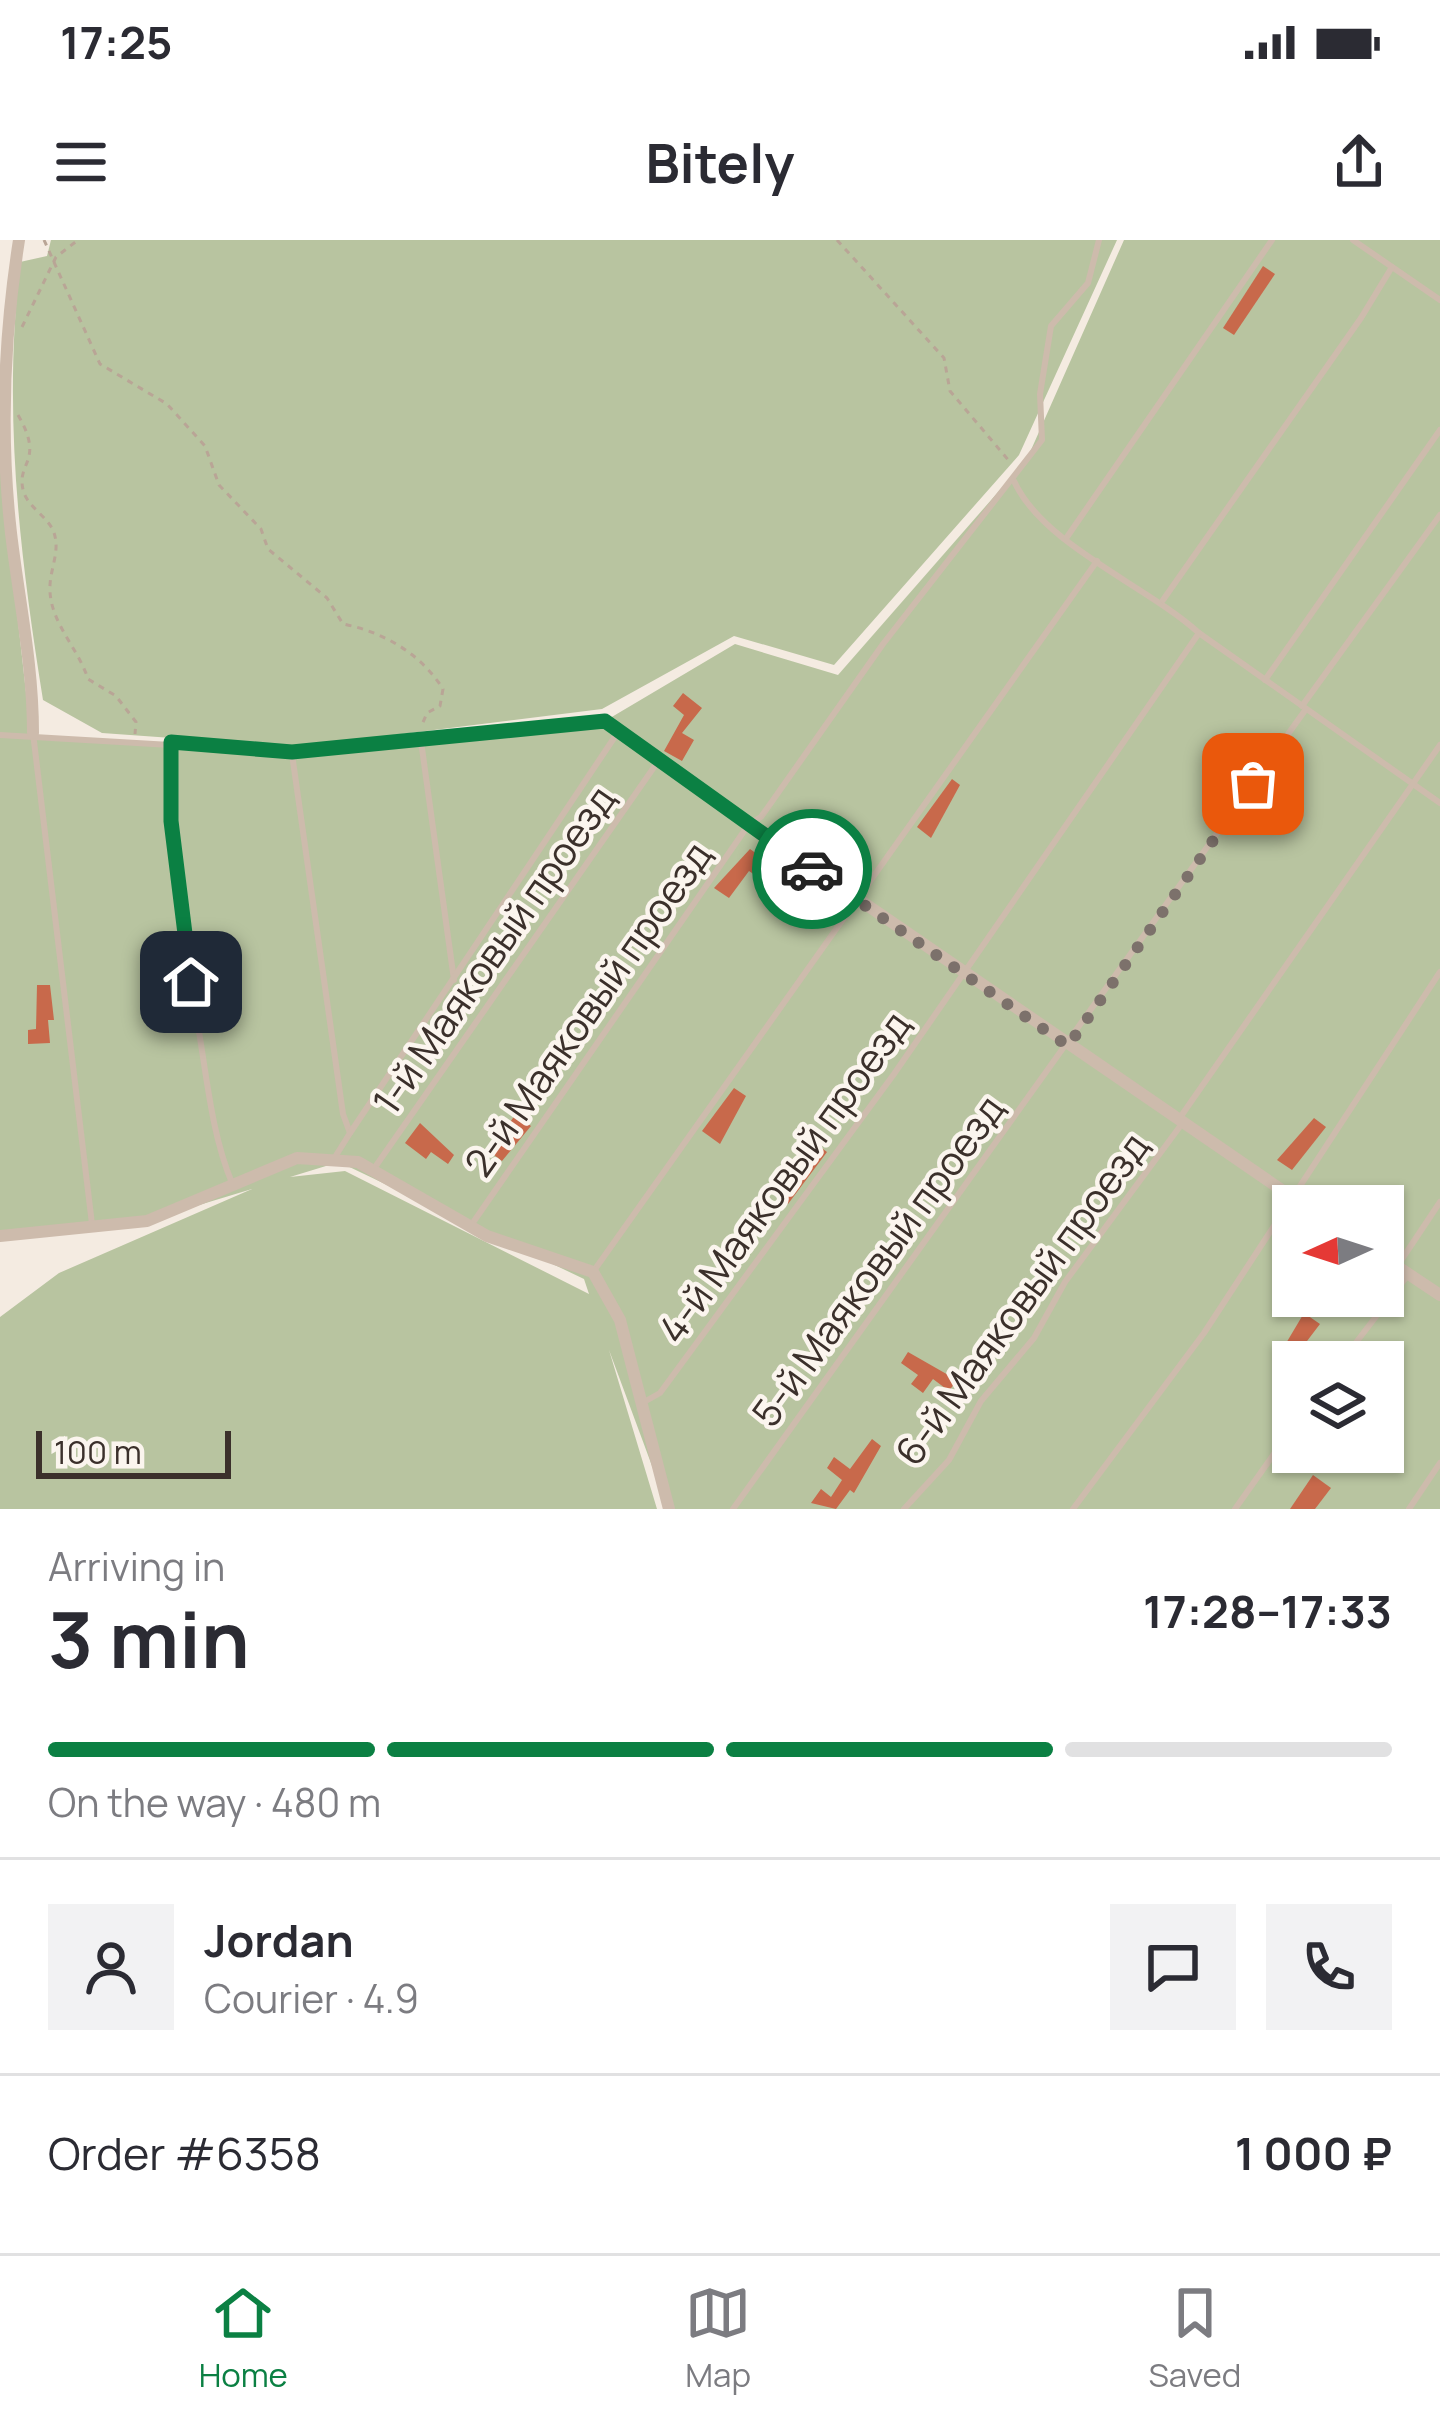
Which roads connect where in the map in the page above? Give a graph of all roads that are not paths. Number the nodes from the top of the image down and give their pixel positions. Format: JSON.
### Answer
{"nodes":[{"id":1,"x":19,"y":240,"type":"edge"},
{"id":2,"x":1100,"y":240,"type":"edge"},
{"id":3,"x":1273,"y":240,"type":"edge"},
{"id":4,"x":1353,"y":240,"type":"edge"},
{"id":5,"x":0,"y":257,"type":"edge"},
{"id":6,"x":16,"y":257,"type":"junction"},
{"id":7,"x":1391,"y":267,"type":"junction"},
{"id":8,"x":1440,"y":299,"type":"edge"},
{"id":9,"x":2,"y":363,"type":"edge"},
{"id":10,"x":1440,"y":430,"type":"edge"},
{"id":11,"x":1014,"y":481,"type":"junction"},
{"id":12,"x":1440,"y":515,"type":"edge"},
{"id":13,"x":1067,"y":537,"type":"junction"},
{"id":14,"x":7,"y":548,"type":"edge"},
{"id":15,"x":1097,"y":561,"type":"junction"},
{"id":16,"x":1163,"y":600,"type":"junction"},
{"id":17,"x":1199,"y":633,"type":"junction"},
{"id":18,"x":1265,"y":680,"type":"junction"},
{"id":19,"x":1304,"y":708,"type":"junction"},
{"id":20,"x":619,"y":731,"type":"junction"},
{"id":21,"x":33,"y":733,"type":"junction"},
{"id":22,"x":0,"y":735,"type":"edge"},
{"id":23,"x":421,"y":741,"type":"junction"},
{"id":24,"x":171,"y":742,"type":"junction"},
{"id":25,"x":1440,"y":745,"type":"edge"},
{"id":26,"x":292,"y":752,"type":"junction"},
{"id":27,"x":659,"y":760,"type":"junction"},
{"id":28,"x":1412,"y":783,"type":"junction"},
{"id":29,"x":1440,"y":803,"type":"edge"},
{"id":30,"x":749,"y":824,"type":"junction"},
{"id":31,"x":854,"y":899,"type":"junction"},
{"id":32,"x":1440,"y":972,"type":"edge"},
{"id":33,"x":963,"y":976,"type":"junction"},
{"id":34,"x":454,"y":980,"type":"junction"},
{"id":35,"x":1068,"y":1046,"type":"junction"},
{"id":36,"x":1181,"y":1120,"type":"junction"},
{"id":37,"x":350,"y":1133,"type":"junction"},
{"id":38,"x":333,"y":1160,"type":"junction"},
{"id":39,"x":374,"y":1170,"type":"junction"},
{"id":40,"x":232,"y":1183,"type":"junction"},
{"id":41,"x":1275,"y":1185,"type":"edge"},
{"id":42,"x":1298,"y":1185,"type":"edge"},
{"id":43,"x":1440,"y":1202,"type":"edge"},
{"id":44,"x":472,"y":1224,"type":"junction"},
{"id":45,"x":1272,"y":1226,"type":"edge"},
{"id":46,"x":93,"y":1228,"type":"junction"},
{"id":47,"x":0,"y":1236,"type":"edge"},
{"id":48,"x":1404,"y":1269,"type":"joint"},
{"id":49,"x":593,"y":1272,"type":"junction"},
{"id":50,"x":1440,"y":1295,"type":"edge"},
{"id":51,"x":641,"y":1404,"type":"junction"},
{"id":52,"x":1272,"y":1457,"type":"edge"},
{"id":53,"x":1440,"y":1462,"type":"edge"},
{"id":54,"x":669,"y":1509,"type":"edge"},
{"id":55,"x":733,"y":1509,"type":"edge"},
{"id":56,"x":904,"y":1509,"type":"edge"},
{"id":57,"x":1073,"y":1509,"type":"edge"},
{"id":58,"x":1235,"y":1509,"type":"edge"},
{"id":59,"x":1409,"y":1509,"type":"edge"}],
"edges":[{"from":1,"to":6,"type":"street"},
{"from":2,"to":11,"type":"lane","name":"2-й Маяковый проезд"},
{"from":3,"to":13,"type":"lane"},
{"from":4,"to":7,"type":"lane"},
{"from":5,"to":6,"type":"lane"},
{"from":6,"to":9,"type":"street"},
{"from":7,"to":8,"type":"lane"},
{"from":7,"to":16,"type":"lane"},
{"from":9,"to":14,"type":"street"},
{"from":10,"to":18,"type":"lane"},
{"from":11,"to":13,"type":"lane"},
{"from":11,"to":30,"type":"lane","name":"2-й Маяковый проезд"},
{"from":12,"to":19,"type":"lane","name":"5-й Маяковый проезд"},
{"from":13,"to":15,"type":"lane"},
{"from":14,"to":21,"type":"street"},
{"from":15,"to":16,"type":"lane"},
{"from":15,"to":31,"type":"lane"},
{"from":16,"to":17,"type":"lane"},
{"from":17,"to":18,"type":"lane"},
{"from":17,"to":33,"type":"lane","name":"4-й Маяковый проезд"},
{"from":18,"to":19,"type":"lane"},
{"from":19,"to":28,"type":"lane"},
{"from":19,"to":35,"type":"lane","name":"5-й Маяковый проезд"},
{"from":20,"to":23,"type":"lane"},
{"from":20,"to":27,"type":"lane"},
{"from":20,"to":34,"type":"lane"},
{"from":21,"to":22,"type":"lane"},
{"from":21,"to":24,"type":"lane"},
{"from":21,"to":46,"type":"lane"},
{"from":23,"to":26,"type":"lane"},
{"from":23,"to":34,"type":"lane"},
{"from":24,"to":26,"type":"lane"},
{"from":24,"to":40,"type":"lane"},
{"from":25,"to":28,"type":"lane","name":"6-й Маяковый проезд"},
{"from":26,"to":37,"type":"lane"},
{"from":27,"to":30,"type":"lane"},
{"from":27,"to":39,"type":"lane","name":"1-й Маяковый проезд"},
{"from":28,"to":29,"type":"lane"},
{"from":28,"to":36,"type":"lane","name":"6-й Маяковый проезд"},
{"from":30,"to":31,"type":"street"},
{"from":30,"to":44,"type":"lane","name":"2-й Маяковый проезд"},
{"from":31,"to":33,"type":"street"},
{"from":31,"to":49,"type":"lane"},
{"from":32,"to":42,"type":"lane"},
{"from":33,"to":35,"type":"street"},
{"from":33,"to":51,"type":"lane","name":"4-й Маяковый проезд"},
{"from":34,"to":37,"type":"lane"},
{"from":35,"to":36,"type":"street"},
{"from":35,"to":55,"type":"lane","name":"5-й Маяковый проезд"},
{"from":36,"to":41,"type":"street"},
{"from":36,"to":56,"type":"lane","name":"6-й Маяковый проезд"},
{"from":37,"to":38,"type":"lane"},
{"from":38,"to":39,"type":"street"},
{"from":38,"to":40,"type":"street"},
{"from":39,"to":44,"type":"street"},
{"from":40,"to":46,"type":"street"},
{"from":43,"to":48,"type":"lane"},
{"from":44,"to":49,"type":"street"},
{"from":45,"to":57,"type":"lane"},
{"from":46,"to":47,"type":"street"},
{"from":48,"to":50,"type":"street"},
{"from":49,"to":51,"type":"street"},
{"from":51,"to":54,"type":"street"},
{"from":52,"to":58,"type":"lane"},
{"from":53,"to":59,"type":"lane"}]}
